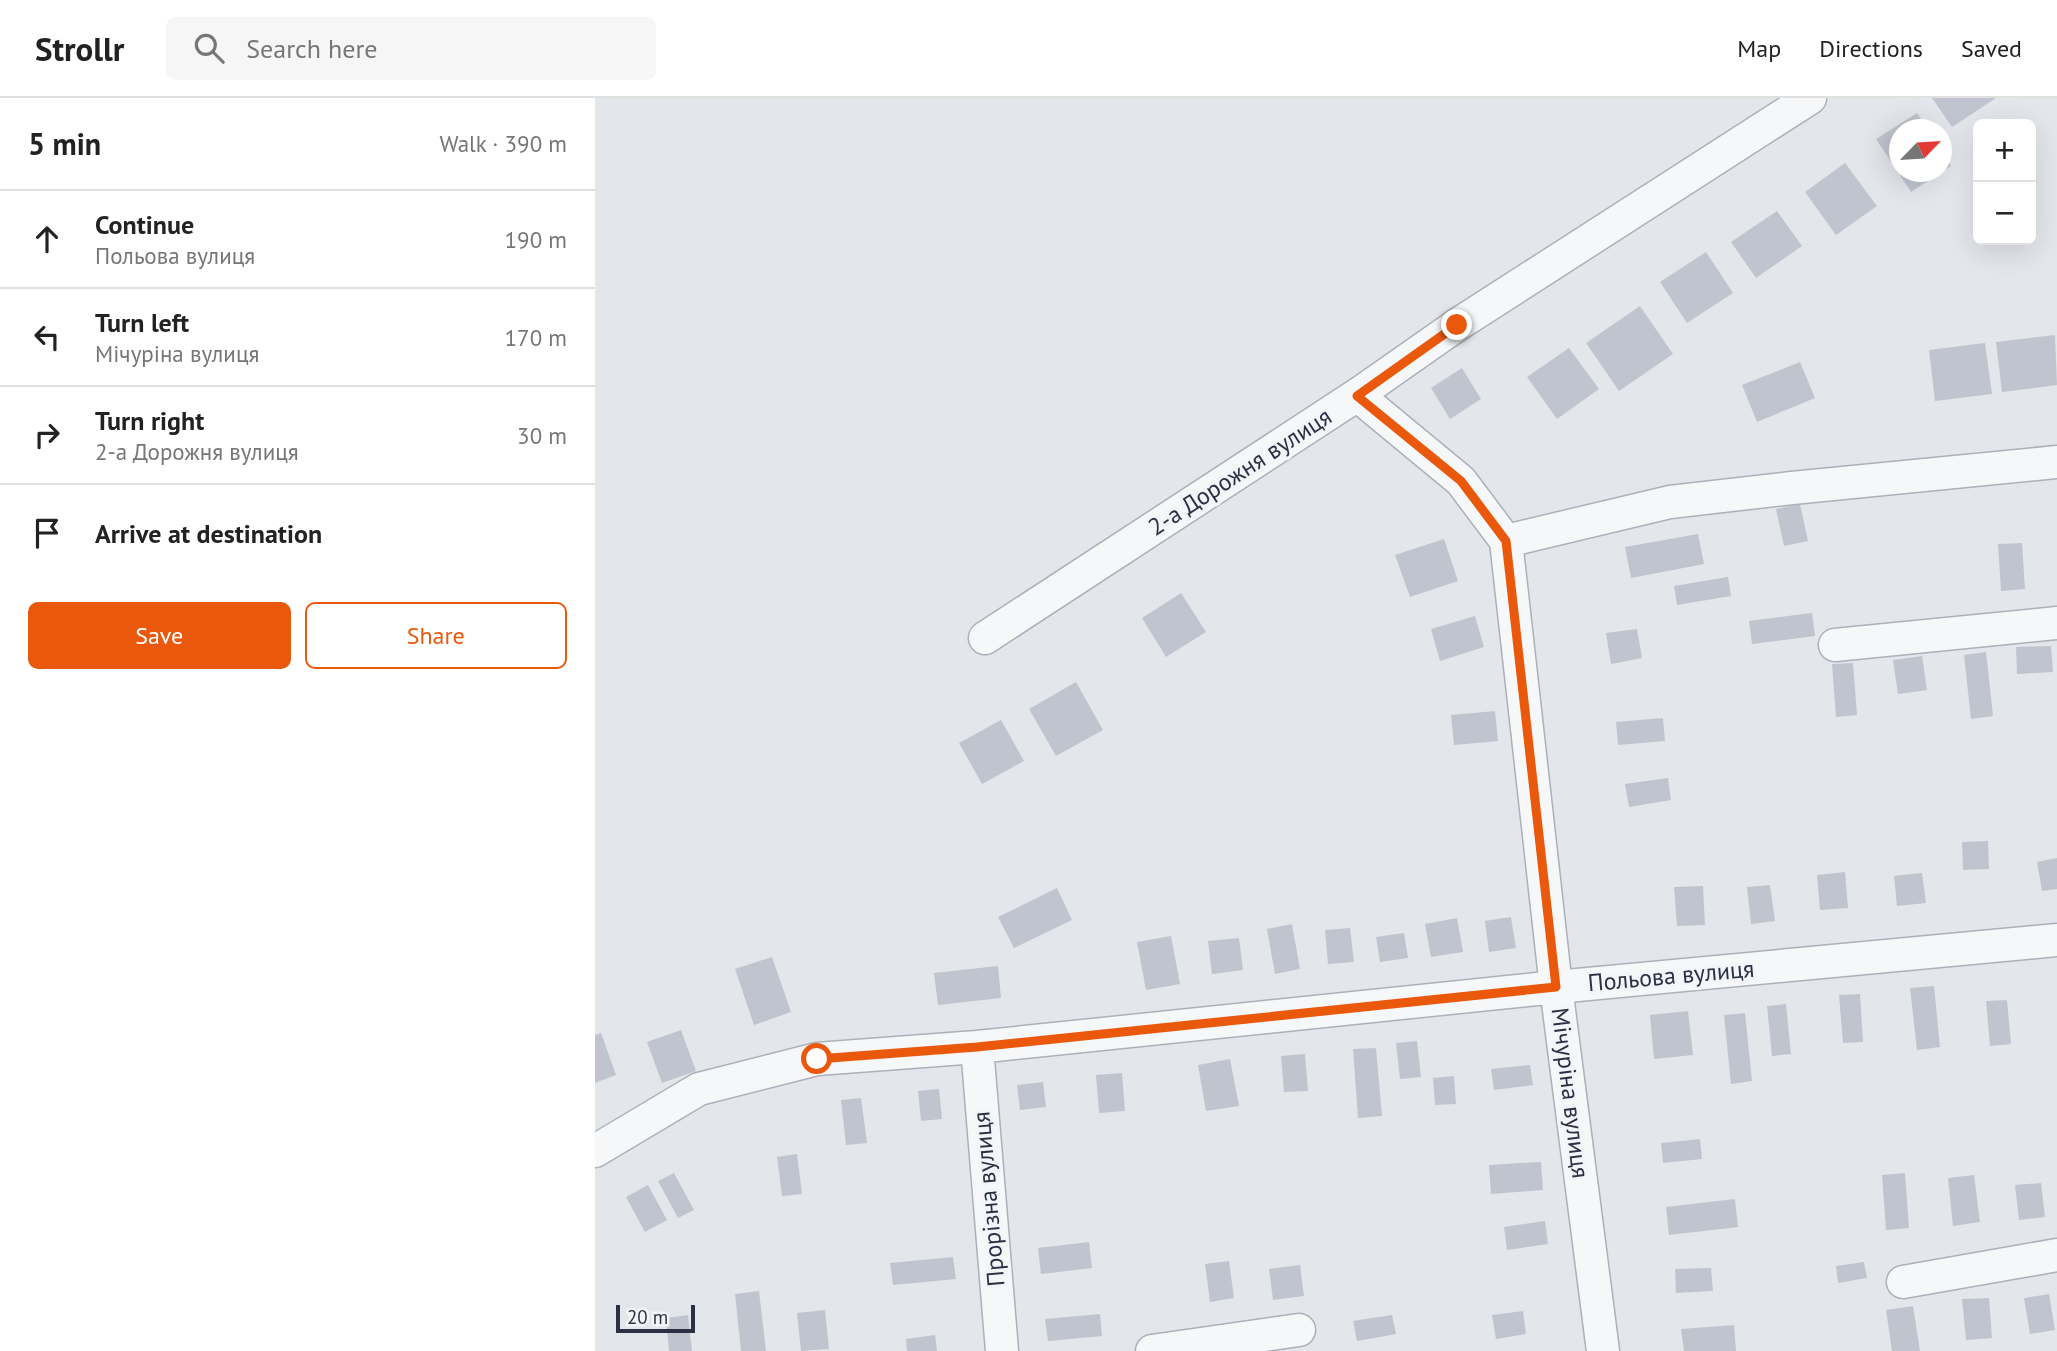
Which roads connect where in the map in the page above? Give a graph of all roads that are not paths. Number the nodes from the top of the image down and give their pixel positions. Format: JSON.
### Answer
{"nodes":[{"id":1,"x":1810,"y":98,"type":"edge"},
{"id":2,"x":1357,"y":396,"type":"junction"},
{"id":3,"x":2057,"y":462,"type":"edge"},
{"id":4,"x":1506,"y":541,"type":"junction"},
{"id":5,"x":2057,"y":623,"type":"edge"},
{"id":6,"x":985,"y":638,"type":"dead end"},
{"id":7,"x":1835,"y":645,"type":"dead end"},
{"id":8,"x":2057,"y":940,"type":"edge"},
{"id":9,"x":1556,"y":987,"type":"junction"},
{"id":10,"x":977,"y":1047,"type":"junction"},
{"id":11,"x":595,"y":1151,"type":"edge"},
{"id":12,"x":2057,"y":1255,"type":"edge"},
{"id":13,"x":1903,"y":1282,"type":"dead end"},
{"id":14,"x":1299,"y":1329,"type":"dead end"},
{"id":15,"x":1002,"y":1351,"type":"edge"},
{"id":16,"x":1152,"y":1351,"type":"edge"},
{"id":17,"x":1603,"y":1351,"type":"edge"}],
"edges":[{"from":1,"to":2,"type":"street","name":"2-а Дорожня вулиця"},
{"from":2,"to":4,"type":"street"},
{"from":2,"to":6,"type":"street","name":"2-а Дорожня вулиця"},
{"from":3,"to":4,"type":"street"},
{"from":4,"to":9,"type":"street","name":"Мічуріна вулиця"},
{"from":5,"to":7,"type":"street"},
{"from":8,"to":9,"type":"street","name":"Польова вулиця"},
{"from":9,"to":10,"type":"street","name":"Польова вулиця"},
{"from":9,"to":17,"type":"street","name":"Мічуріна вулиця"},
{"from":10,"to":11,"type":"street","name":"Польова вулиця"},
{"from":10,"to":15,"type":"street","name":"Прорізна вулиця"},
{"from":12,"to":13,"type":"street"},
{"from":14,"to":16,"type":"street"}]}
